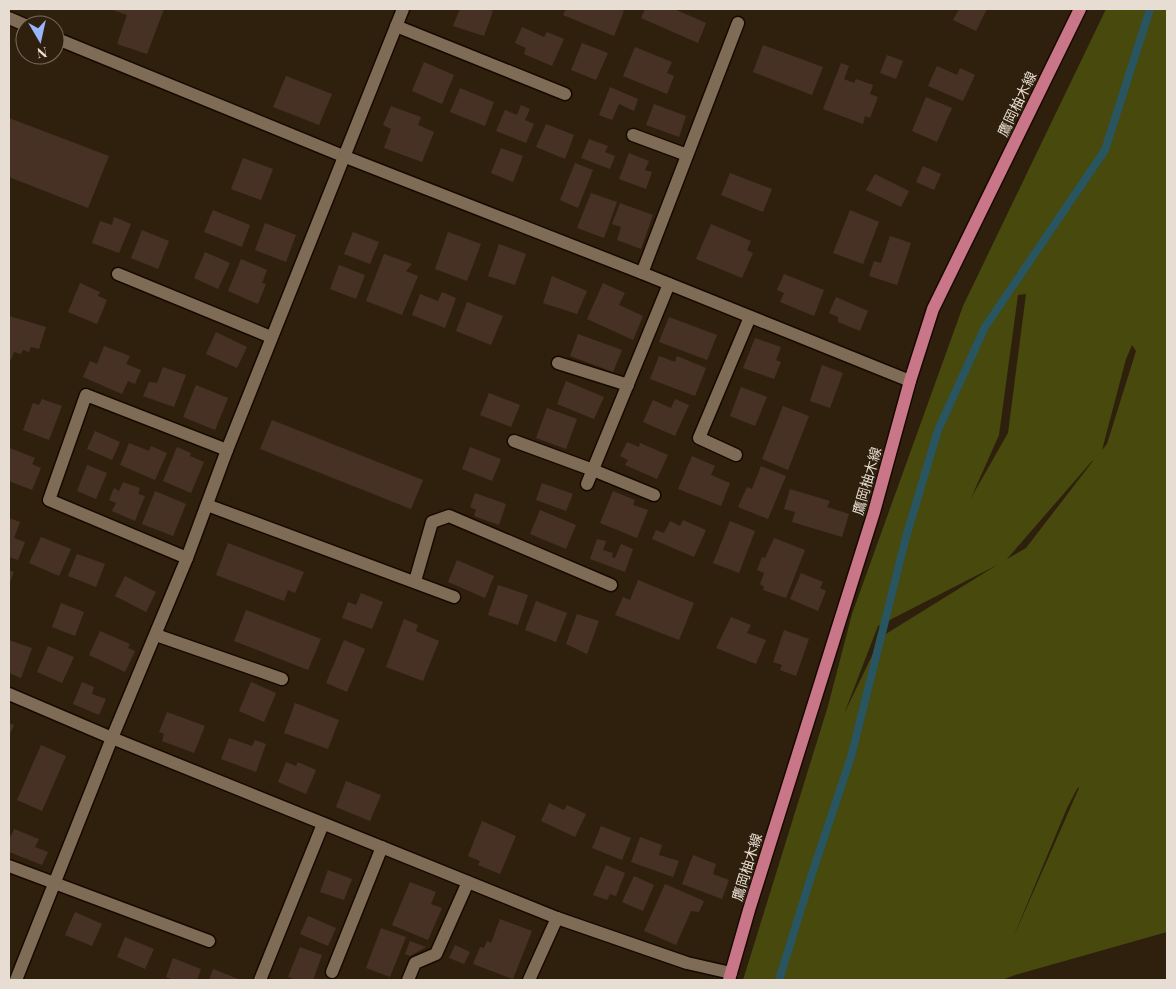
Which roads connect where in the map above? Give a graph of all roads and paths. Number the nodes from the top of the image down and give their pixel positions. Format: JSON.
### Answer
{"nodes":[{"id":1,"x":403,"y":9,"type":"edge"},
{"id":2,"x":1080,"y":9,"type":"edge"},
{"id":3,"x":738,"y":23,"type":"dead end"},
{"id":4,"x":396,"y":26,"type":"junction"},
{"id":5,"x":65,"y":42,"type":"edge"},
{"id":6,"x":565,"y":94,"type":"dead end"},
{"id":7,"x":633,"y":135,"type":"dead end"},
{"id":8,"x":687,"y":155,"type":"junction"},
{"id":9,"x":343,"y":156,"type":"junction"},
{"id":10,"x":642,"y":273,"type":"junction"},
{"id":11,"x":118,"y":274,"type":"dead end"},
{"id":12,"x":669,"y":284,"type":"junction"},
{"id":13,"x":750,"y":317,"type":"junction"},
{"id":14,"x":272,"y":337,"type":"junction"},
{"id":15,"x":558,"y":363,"type":"dead end"},
{"id":16,"x":910,"y":381,"type":"junction"},
{"id":17,"x":628,"y":384,"type":"junction"},
{"id":18,"x":514,"y":441,"type":"dead end"},
{"id":19,"x":226,"y":450,"type":"junction"},
{"id":20,"x":736,"y":455,"type":"dead end"},
{"id":21,"x":593,"y":470,"type":"junction"},
{"id":22,"x":587,"y":484,"type":"dead end"},
{"id":23,"x":654,"y":496,"type":"dead end"},
{"id":24,"x":208,"y":504,"type":"junction"},
{"id":25,"x":187,"y":558,"type":"junction"},
{"id":26,"x":415,"y":582,"type":"junction"},
{"id":27,"x":611,"y":585,"type":"dead end"},
{"id":28,"x":454,"y":597,"type":"dead end"},
{"id":29,"x":156,"y":635,"type":"junction"},
{"id":30,"x":282,"y":679,"type":"dead end"},
{"id":31,"x":9,"y":694,"type":"edge"},
{"id":32,"x":112,"y":738,"type":"junction"},
{"id":33,"x":323,"y":824,"type":"junction"},
{"id":34,"x":382,"y":848,"type":"junction"},
{"id":35,"x":9,"y":866,"type":"edge"},
{"id":36,"x":468,"y":882,"type":"junction"},
{"id":37,"x":55,"y":883,"type":"junction"},
{"id":38,"x":557,"y":918,"type":"junction"},
{"id":39,"x":209,"y":941,"type":"dead end"},
{"id":40,"x":332,"y":972,"type":"dead end"},
{"id":41,"x":730,"y":976,"type":"edge"},
{"id":42,"x":16,"y":980,"type":"edge"},
{"id":43,"x":260,"y":980,"type":"edge"},
{"id":44,"x":408,"y":980,"type":"edge"},
{"id":45,"x":529,"y":980,"type":"edge"}],
"edges":[{"from":1,"to":4,"type":"street"},
{"from":2,"to":16,"type":"main road","name":"鷹岡柚木線"},
{"from":3,"to":8,"type":"street"},
{"from":4,"to":6,"type":"street"},
{"from":4,"to":9,"type":"street"},
{"from":5,"to":9,"type":"street"},
{"from":7,"to":8,"type":"street"},
{"from":8,"to":10,"type":"street"},
{"from":9,"to":10,"type":"street"},
{"from":9,"to":14,"type":"street"},
{"from":10,"to":12,"type":"street"},
{"from":11,"to":14,"type":"street"},
{"from":12,"to":13,"type":"street"},
{"from":12,"to":17,"type":"street"},
{"from":13,"to":16,"type":"street"},
{"from":13,"to":20,"type":"street"},
{"from":14,"to":19,"type":"street"},
{"from":15,"to":17,"type":"street"},
{"from":16,"to":41,"type":"main road","name":"鷹岡柚木線"},
{"from":17,"to":21,"type":"street"},
{"from":18,"to":21,"type":"street"},
{"from":19,"to":24,"type":"street"},
{"from":19,"to":25,"type":"street"},
{"from":21,"to":22,"type":"street"},
{"from":21,"to":23,"type":"street"},
{"from":24,"to":25,"type":"street"},
{"from":24,"to":26,"type":"street"},
{"from":25,"to":29,"type":"street"},
{"from":26,"to":27,"type":"street"},
{"from":26,"to":28,"type":"street"},
{"from":29,"to":30,"type":"street"},
{"from":29,"to":32,"type":"street"},
{"from":31,"to":32,"type":"street"},
{"from":32,"to":33,"type":"street"},
{"from":32,"to":37,"type":"street"},
{"from":33,"to":34,"type":"street"},
{"from":33,"to":43,"type":"street"},
{"from":34,"to":36,"type":"street"},
{"from":34,"to":40,"type":"street"},
{"from":35,"to":37,"type":"street"},
{"from":36,"to":38,"type":"street"},
{"from":36,"to":44,"type":"street"},
{"from":37,"to":39,"type":"street"},
{"from":37,"to":42,"type":"street"},
{"from":38,"to":41,"type":"street"},
{"from":38,"to":45,"type":"street"}]}
